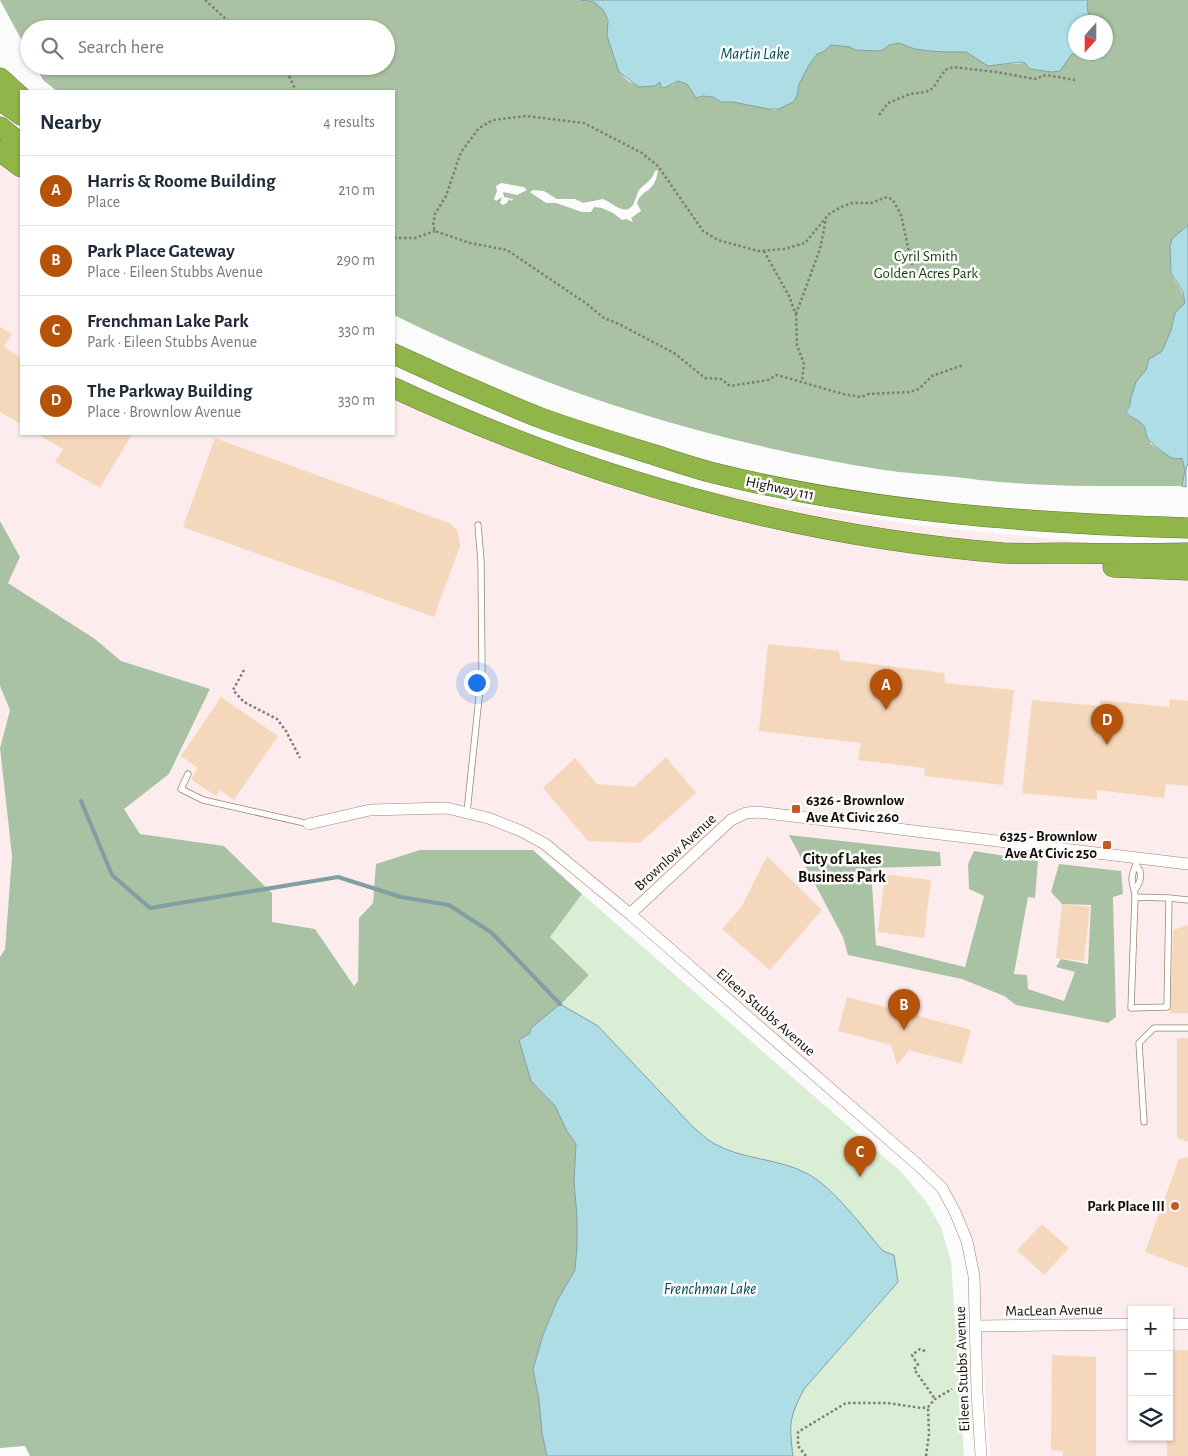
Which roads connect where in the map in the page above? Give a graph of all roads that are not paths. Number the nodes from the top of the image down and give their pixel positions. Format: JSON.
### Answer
{"nodes":[{"id":1,"x":0,"y":78,"type":"edge"},
{"id":2,"x":20,"y":96,"type":"edge"},
{"id":3,"x":0,"y":100,"type":"edge"},
{"id":4,"x":20,"y":114,"type":"edge"},
{"id":5,"x":0,"y":127,"type":"edge"},
{"id":6,"x":20,"y":143,"type":"edge"},
{"id":7,"x":0,"y":151,"type":"edge"},
{"id":8,"x":20,"y":166,"type":"edge"},
{"id":9,"x":395,"y":354,"type":"edge"},
{"id":10,"x":395,"y":388,"type":"edge"},
{"id":11,"x":1188,"y":524,"type":"edge"},
{"id":12,"x":478,"y":525,"type":"dead end"},
{"id":13,"x":1150,"y":527,"type":"junction"},
{"id":14,"x":1188,"y":528,"type":"edge"},
{"id":15,"x":1188,"y":552,"type":"edge"},
{"id":16,"x":1005,"y":553,"type":"junction"},
{"id":17,"x":1188,"y":570,"type":"edge"},
{"id":18,"x":188,"y":774,"type":"dead end"},
{"id":19,"x":467,"y":812,"type":"junction"},
{"id":20,"x":309,"y":824,"type":"joint"},
{"id":21,"x":1137,"y":862,"type":"junction"},
{"id":22,"x":1188,"y":864,"type":"edge"},
{"id":23,"x":1135,"y":893,"type":"junction"},
{"id":24,"x":1169,"y":898,"type":"junction"},
{"id":25,"x":1188,"y":900,"type":"edge"},
{"id":26,"x":630,"y":914,"type":"junction"},
{"id":27,"x":1188,"y":1028,"type":"edge"},
{"id":28,"x":1144,"y":1122,"type":"dead end"},
{"id":29,"x":1128,"y":1324,"type":"edge"},
{"id":30,"x":1173,"y":1324,"type":"edge"},
{"id":31,"x":1188,"y":1324,"type":"edge"},
{"id":32,"x":976,"y":1326,"type":"junction"},
{"id":33,"x":981,"y":1456,"type":"edge"}],
"edges":[{"from":1,"to":2,"type":"highway"},
{"from":3,"to":4,"type":"highway"},
{"from":5,"to":6,"type":"highway"},
{"from":7,"to":8,"type":"highway"},
{"from":9,"to":13,"type":"highway","name":"Highway 111"},
{"from":10,"to":16,"type":"highway","name":"Highway 111"},
{"from":11,"to":13,"type":"highway"},
{"from":12,"to":19,"type":"lane"},
{"from":13,"to":14,"type":"highway","name":"Highway 111"},
{"from":15,"to":16,"type":"highway","name":"Highway 111"},
{"from":16,"to":17,"type":"highway"},
{"from":18,"to":20,"type":"lane"},
{"from":19,"to":20,"type":"street","name":"Eileen Stubbs Avenue"},
{"from":19,"to":26,"type":"street","name":"Eileen Stubbs Avenue"},
{"from":21,"to":22,"type":"street","name":"Brownlow Avenue"},
{"from":21,"to":23,"type":"lane"},
{"from":21,"to":26,"type":"street","name":"Brownlow Avenue"},
{"from":23,"to":24,"type":"lane"},
{"from":23,"to":24,"type":"lane"},
{"from":24,"to":25,"type":"lane"},
{"from":26,"to":32,"type":"street","name":"Eileen Stubbs Avenue"},
{"from":27,"to":28,"type":"lane"},
{"from":29,"to":32,"type":"street","name":"MacLean Avenue"},
{"from":30,"to":31,"type":"street"},
{"from":32,"to":33,"type":"street","name":"Eileen Stubbs Avenue"}]}
